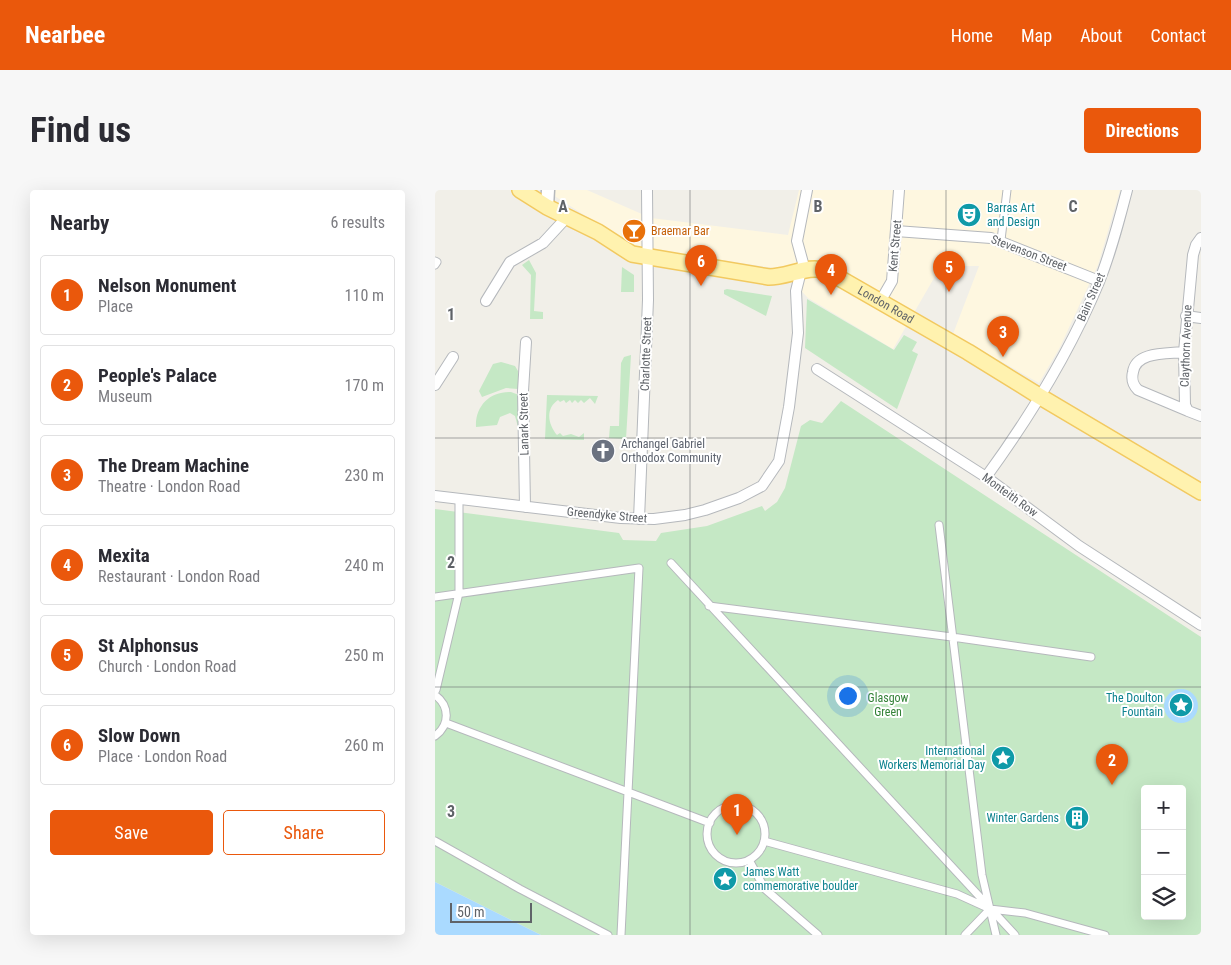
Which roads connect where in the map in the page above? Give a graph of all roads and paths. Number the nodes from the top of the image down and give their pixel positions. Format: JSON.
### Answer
{"nodes":[{"id":1,"x":520,"y":190,"type":"edge"},
{"id":2,"x":548,"y":190,"type":"edge"},
{"id":3,"x":647,"y":190,"type":"edge"},
{"id":4,"x":807,"y":190,"type":"edge"},
{"id":5,"x":899,"y":190,"type":"edge"},
{"id":6,"x":1007,"y":190,"type":"edge"},
{"id":7,"x":1127,"y":190,"type":"edge"},
{"id":8,"x":547,"y":207,"type":"junction"},
{"id":9,"x":567,"y":217,"type":"junction"},
{"id":10,"x":896,"y":231,"type":"junction"},
{"id":11,"x":1201,"y":238,"type":"edge"},
{"id":12,"x":1001,"y":240,"type":"junction"},
{"id":13,"x":647,"y":257,"type":"junction"},
{"id":14,"x":435,"y":261,"type":"edge"},
{"id":15,"x":435,"y":265,"type":"edge"},
{"id":16,"x":801,"y":272,"type":"junction"},
{"id":17,"x":1099,"y":281,"type":"junction"},
{"id":18,"x":881,"y":300,"type":"junction"},
{"id":19,"x":486,"y":301,"type":"dead end"},
{"id":20,"x":1186,"y":316,"type":"junction"},
{"id":21,"x":1201,"y":318,"type":"edge"},
{"id":22,"x":526,"y":342,"type":"dead end"},
{"id":23,"x":1184,"y":352,"type":"junction"},
{"id":24,"x":453,"y":357,"type":"dead end"},
{"id":25,"x":817,"y":369,"type":"dead end"},
{"id":26,"x":435,"y":385,"type":"edge"},
{"id":27,"x":1039,"y":396,"type":"junction"},
{"id":28,"x":1188,"y":411,"type":"junction"},
{"id":29,"x":1201,"y":416,"type":"edge"},
{"id":30,"x":986,"y":477,"type":"junction"},
{"id":31,"x":1201,"y":492,"type":"edge"},
{"id":32,"x":435,"y":496,"type":"edge"},
{"id":33,"x":459,"y":499,"type":"junction"},
{"id":34,"x":525,"y":507,"type":"junction"},
{"id":35,"x":639,"y":519,"type":"junction"},
{"id":36,"x":939,"y":525,"type":"dead end"},
{"id":37,"x":671,"y":563,"type":"dead end"},
{"id":38,"x":459,"y":593,"type":"junction"},
{"id":39,"x":435,"y":597,"type":"edge"},
{"id":40,"x":709,"y":606,"type":"junction"},
{"id":41,"x":1201,"y":625,"type":"edge"},
{"id":42,"x":952,"y":637,"type":"junction"},
{"id":43,"x":1091,"y":657,"type":"dead end"},
{"id":44,"x":436,"y":693,"type":"edge"},
{"id":45,"x":446,"y":723,"type":"junction"},
{"id":46,"x":435,"y":736,"type":"edge"},
{"id":47,"x":629,"y":793,"type":"junction"},
{"id":48,"x":710,"y":823,"type":"junction"},
{"id":49,"x":435,"y":841,"type":"edge"},
{"id":50,"x":764,"y":841,"type":"junction"},
{"id":51,"x":749,"y":860,"type":"junction"},
{"id":52,"x":990,"y":909,"type":"junction"},
{"id":53,"x":608,"y":935,"type":"edge"},
{"id":54,"x":621,"y":935,"type":"edge"},
{"id":55,"x":818,"y":935,"type":"edge"},
{"id":56,"x":965,"y":935,"type":"edge"},
{"id":57,"x":996,"y":935,"type":"edge"},
{"id":58,"x":1015,"y":935,"type":"edge"},
{"id":59,"x":1105,"y":935,"type":"edge"}],
"edges":[{"from":1,"to":8,"type":"main road","name":"London Road"},
{"from":2,"to":8,"type":"street"},
{"from":3,"to":13,"type":"street","name":"Charlotte Street"},
{"from":4,"to":16,"type":"street","name":"Greendyke Street"},
{"from":5,"to":10,"type":"street","name":"Kent Street"},
{"from":6,"to":12,"type":"street"},
{"from":7,"to":17,"type":"street","name":"Bain Street"},
{"from":8,"to":9,"type":"main road","name":"London Road"},
{"from":9,"to":13,"type":"main road","name":"London Road"},
{"from":9,"to":19,"type":"street"},
{"from":10,"to":12,"type":"street","name":"Stevenson Street"},
{"from":10,"to":18,"type":"street","name":"Kent Street"},
{"from":11,"to":20,"type":"street","name":"Claythorn Avenue"},
{"from":12,"to":17,"type":"street","name":"Stevenson Street"},
{"from":13,"to":16,"type":"main road","name":"London Road"},
{"from":13,"to":35,"type":"street","name":"Charlotte Street"},
{"from":14,"to":15,"type":"street"},
{"from":16,"to":18,"type":"main road","name":"London Road"},
{"from":16,"to":35,"type":"street","name":"Greendyke Street"},
{"from":17,"to":27,"type":"street","name":"Bain Street"},
{"from":18,"to":27,"type":"main road","name":"London Road"},
{"from":20,"to":21,"type":"street"},
{"from":20,"to":23,"type":"street","name":"Claythorn Avenue"},
{"from":22,"to":34,"type":"street","name":"Lanark Street"},
{"from":23,"to":28,"type":"street","name":"Claythorn Avenue"},
{"from":23,"to":28,"type":"street"},
{"from":24,"to":26,"type":"street"},
{"from":25,"to":30,"type":"street","name":"Monteith Row"},
{"from":27,"to":30,"type":"street","name":"Bain Street"},
{"from":27,"to":31,"type":"main road","name":"London Road"},
{"from":28,"to":29,"type":"street"},
{"from":30,"to":41,"type":"street","name":"Monteith Row"},
{"from":32,"to":33,"type":"street","name":"Greendyke Street"},
{"from":33,"to":34,"type":"street","name":"Greendyke Street"},
{"from":33,"to":38,"type":"street"},
{"from":34,"to":35,"type":"street","name":"Greendyke Street"},
{"from":36,"to":42,"type":"street"},
{"from":37,"to":40,"type":"street"},
{"from":38,"to":39,"type":"street"},
{"from":38,"to":44,"type":"street"},
{"from":38,"to":47,"type":"street"},
{"from":40,"to":42,"type":"street"},
{"from":40,"to":52,"type":"street"},
{"from":42,"to":43,"type":"street"},
{"from":42,"to":52,"type":"street"},
{"from":44,"to":45,"type":"street"},
{"from":45,"to":46,"type":"street"},
{"from":45,"to":47,"type":"street"},
{"from":47,"to":48,"type":"street"},
{"from":47,"to":54,"type":"street"},
{"from":48,"to":50,"type":"street"},
{"from":48,"to":51,"type":"street"},
{"from":49,"to":53,"type":"street"},
{"from":50,"to":51,"type":"street"},
{"from":50,"to":52,"type":"street"},
{"from":51,"to":55,"type":"street"},
{"from":52,"to":56,"type":"street"},
{"from":52,"to":57,"type":"street"},
{"from":52,"to":58,"type":"street"},
{"from":52,"to":59,"type":"street"}]}
